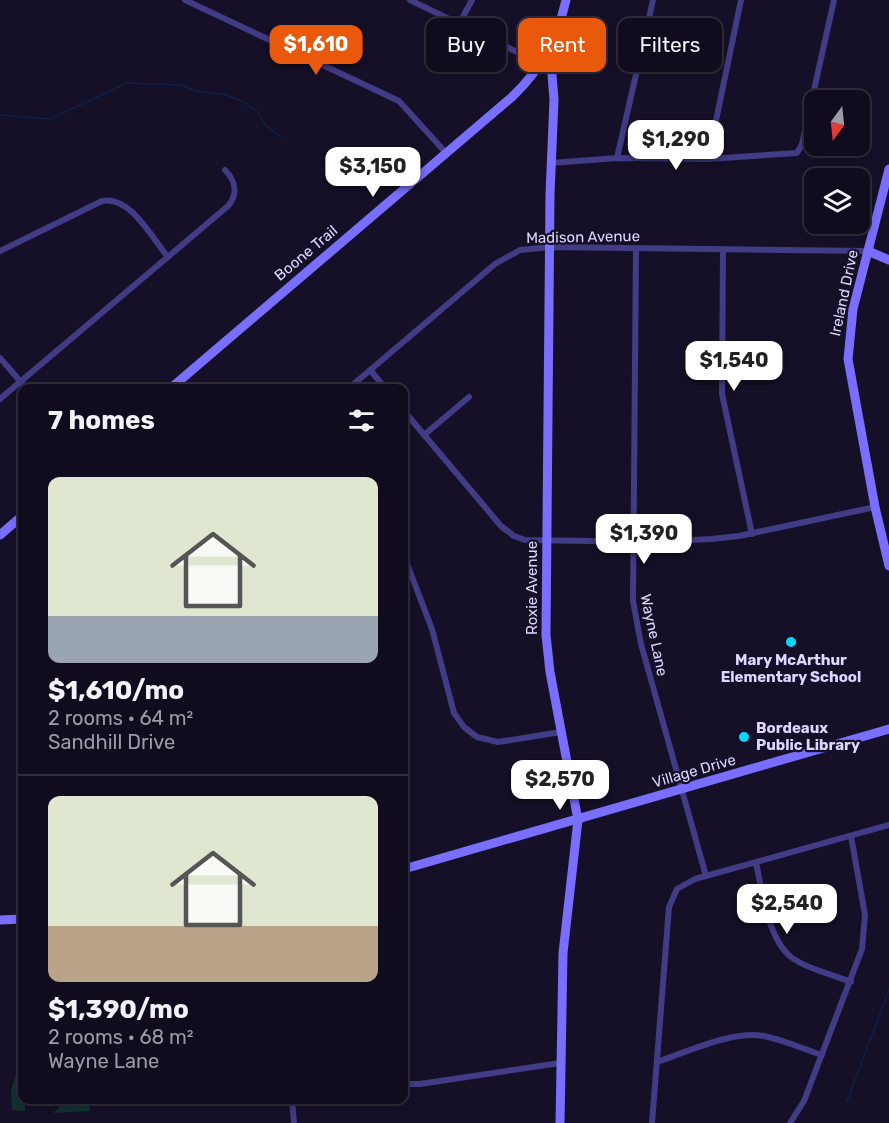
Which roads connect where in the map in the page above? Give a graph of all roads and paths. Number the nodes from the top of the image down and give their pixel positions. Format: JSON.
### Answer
{"nodes":[{"id":1,"x":185,"y":0,"type":"edge"},
{"id":2,"x":410,"y":0,"type":"edge"},
{"id":3,"x":472,"y":0,"type":"edge"},
{"id":4,"x":566,"y":0,"type":"edge"},
{"id":5,"x":653,"y":0,"type":"edge"},
{"id":6,"x":741,"y":0,"type":"edge"},
{"id":7,"x":834,"y":0,"type":"edge"},
{"id":8,"x":447,"y":18,"type":"edge"},
{"id":9,"x":462,"y":18,"type":"edge"},
{"id":10,"x":560,"y":18,"type":"edge"},
{"id":11,"x":534,"y":72,"type":"edge"},
{"id":12,"x":553,"y":72,"type":"edge"},
{"id":13,"x":447,"y":154,"type":"junction"},
{"id":14,"x":617,"y":158,"type":"junction"},
{"id":15,"x":708,"y":159,"type":"junction"},
{"id":16,"x":551,"y":163,"type":"junction"},
{"id":17,"x":889,"y":169,"type":"edge"},
{"id":18,"x":225,"y":170,"type":"dead end"},
{"id":19,"x":551,"y":247,"type":"junction"},
{"id":20,"x":636,"y":248,"type":"junction"},
{"id":21,"x":723,"y":250,"type":"junction"},
{"id":22,"x":0,"y":251,"type":"edge"},
{"id":23,"x":868,"y":251,"type":"junction"},
{"id":24,"x":168,"y":257,"type":"junction"},
{"id":25,"x":889,"y":260,"type":"edge"},
{"id":26,"x":0,"y":358,"type":"edge"},
{"id":27,"x":370,"y":370,"type":"junction"},
{"id":28,"x":20,"y":382,"type":"junction"},
{"id":29,"x":176,"y":384,"type":"edge"},
{"id":30,"x":353,"y":384,"type":"edge"},
{"id":31,"x":382,"y":384,"type":"edge"},
{"id":32,"x":469,"y":397,"type":"dead end"},
{"id":33,"x":0,"y":399,"type":"edge"},
{"id":34,"x":408,"y":416,"type":"edge"},
{"id":35,"x":424,"y":435,"type":"junction"},
{"id":36,"x":874,"y":507,"type":"junction"},
{"id":37,"x":18,"y":519,"type":"edge"},
{"id":38,"x":752,"y":534,"type":"junction"},
{"id":39,"x":0,"y":535,"type":"edge"},
{"id":40,"x":547,"y":541,"type":"junction"},
{"id":41,"x":633,"y":542,"type":"junction"},
{"id":42,"x":408,"y":566,"type":"edge"},
{"id":43,"x":889,"y":566,"type":"edge"},
{"id":44,"x":889,"y":729,"type":"edge"},
{"id":45,"x":561,"y":732,"type":"junction"},
{"id":46,"x":682,"y":790,"type":"junction"},
{"id":47,"x":578,"y":820,"type":"junction"},
{"id":48,"x":889,"y":825,"type":"edge"},
{"id":49,"x":851,"y":836,"type":"junction"},
{"id":50,"x":756,"y":862,"type":"junction"},
{"id":51,"x":408,"y":868,"type":"edge"},
{"id":52,"x":706,"y":876,"type":"junction"},
{"id":53,"x":18,"y":919,"type":"edge"},
{"id":54,"x":0,"y":920,"type":"edge"},
{"id":55,"x":850,"y":982,"type":"junction"},
{"id":56,"x":822,"y":1055,"type":"junction"},
{"id":57,"x":657,"y":1062,"type":"junction"},
{"id":58,"x":560,"y":1063,"type":"junction"},
{"id":59,"x":408,"y":1084,"type":"edge"},
{"id":60,"x":292,"y":1104,"type":"edge"},
{"id":61,"x":294,"y":1123,"type":"edge"},
{"id":62,"x":560,"y":1123,"type":"edge"},
{"id":63,"x":652,"y":1123,"type":"edge"},
{"id":64,"x":790,"y":1123,"type":"edge"}],
"edges":[{"from":1,"to":13,"type":"street"},
{"from":2,"to":8,"type":"street"},
{"from":3,"to":9,"type":"street"},
{"from":4,"to":10,"type":"street","name":"Boone Trail"},
{"from":5,"to":14,"type":"street"},
{"from":6,"to":15,"type":"street"},
{"from":7,"to":15,"type":"street"},
{"from":11,"to":13,"type":"street","name":"Boone Trail"},
{"from":12,"to":16,"type":"street","name":"Roxie Avenue"},
{"from":13,"to":29,"type":"street","name":"Boone Trail"},
{"from":14,"to":15,"type":"street"},
{"from":14,"to":16,"type":"street"},
{"from":16,"to":19,"type":"street","name":"Roxie Avenue"},
{"from":17,"to":23,"type":"street","name":"Ireland Drive"},
{"from":18,"to":24,"type":"street"},
{"from":19,"to":20,"type":"street","name":"Madison Avenue"},
{"from":19,"to":27,"type":"street","name":"Madison Avenue"},
{"from":19,"to":40,"type":"street","name":"Roxie Avenue"},
{"from":20,"to":21,"type":"street","name":"Madison Avenue"},
{"from":20,"to":41,"type":"street","name":"Wayne Lane"},
{"from":21,"to":23,"type":"street","name":"Madison Avenue"},
{"from":21,"to":38,"type":"street"},
{"from":22,"to":24,"type":"street"},
{"from":23,"to":25,"type":"street"},
{"from":23,"to":36,"type":"street","name":"Ireland Drive"},
{"from":24,"to":28,"type":"street"},
{"from":26,"to":28,"type":"street"},
{"from":27,"to":30,"type":"street","name":"Madison Avenue"},
{"from":27,"to":31,"type":"street"},
{"from":28,"to":33,"type":"street"},
{"from":32,"to":35,"type":"street"},
{"from":34,"to":35,"type":"street"},
{"from":35,"to":40,"type":"street"},
{"from":36,"to":38,"type":"street"},
{"from":36,"to":43,"type":"street","name":"Ireland Drive"},
{"from":37,"to":39,"type":"street"},
{"from":38,"to":41,"type":"street"},
{"from":40,"to":41,"type":"street"},
{"from":40,"to":45,"type":"street","name":"Roxie Avenue"},
{"from":41,"to":46,"type":"street","name":"Wayne Lane"},
{"from":42,"to":45,"type":"street"},
{"from":44,"to":46,"type":"street","name":"Village Drive"},
{"from":45,"to":47,"type":"street","name":"Roxie Avenue"},
{"from":46,"to":47,"type":"street","name":"Village Drive"},
{"from":46,"to":52,"type":"street","name":"Wayne Lane"},
{"from":47,"to":51,"type":"street","name":"Village Drive"},
{"from":47,"to":58,"type":"street","name":"Roxie Avenue"},
{"from":48,"to":49,"type":"street"},
{"from":49,"to":50,"type":"street"},
{"from":49,"to":55,"type":"street"},
{"from":50,"to":52,"type":"street"},
{"from":50,"to":55,"type":"street"},
{"from":52,"to":57,"type":"street"},
{"from":53,"to":54,"type":"street"},
{"from":55,"to":56,"type":"street"},
{"from":56,"to":57,"type":"street"},
{"from":56,"to":64,"type":"street"},
{"from":57,"to":63,"type":"street"},
{"from":58,"to":59,"type":"street"},
{"from":58,"to":62,"type":"street","name":"Roxie Avenue"},
{"from":60,"to":61,"type":"street"}]}
